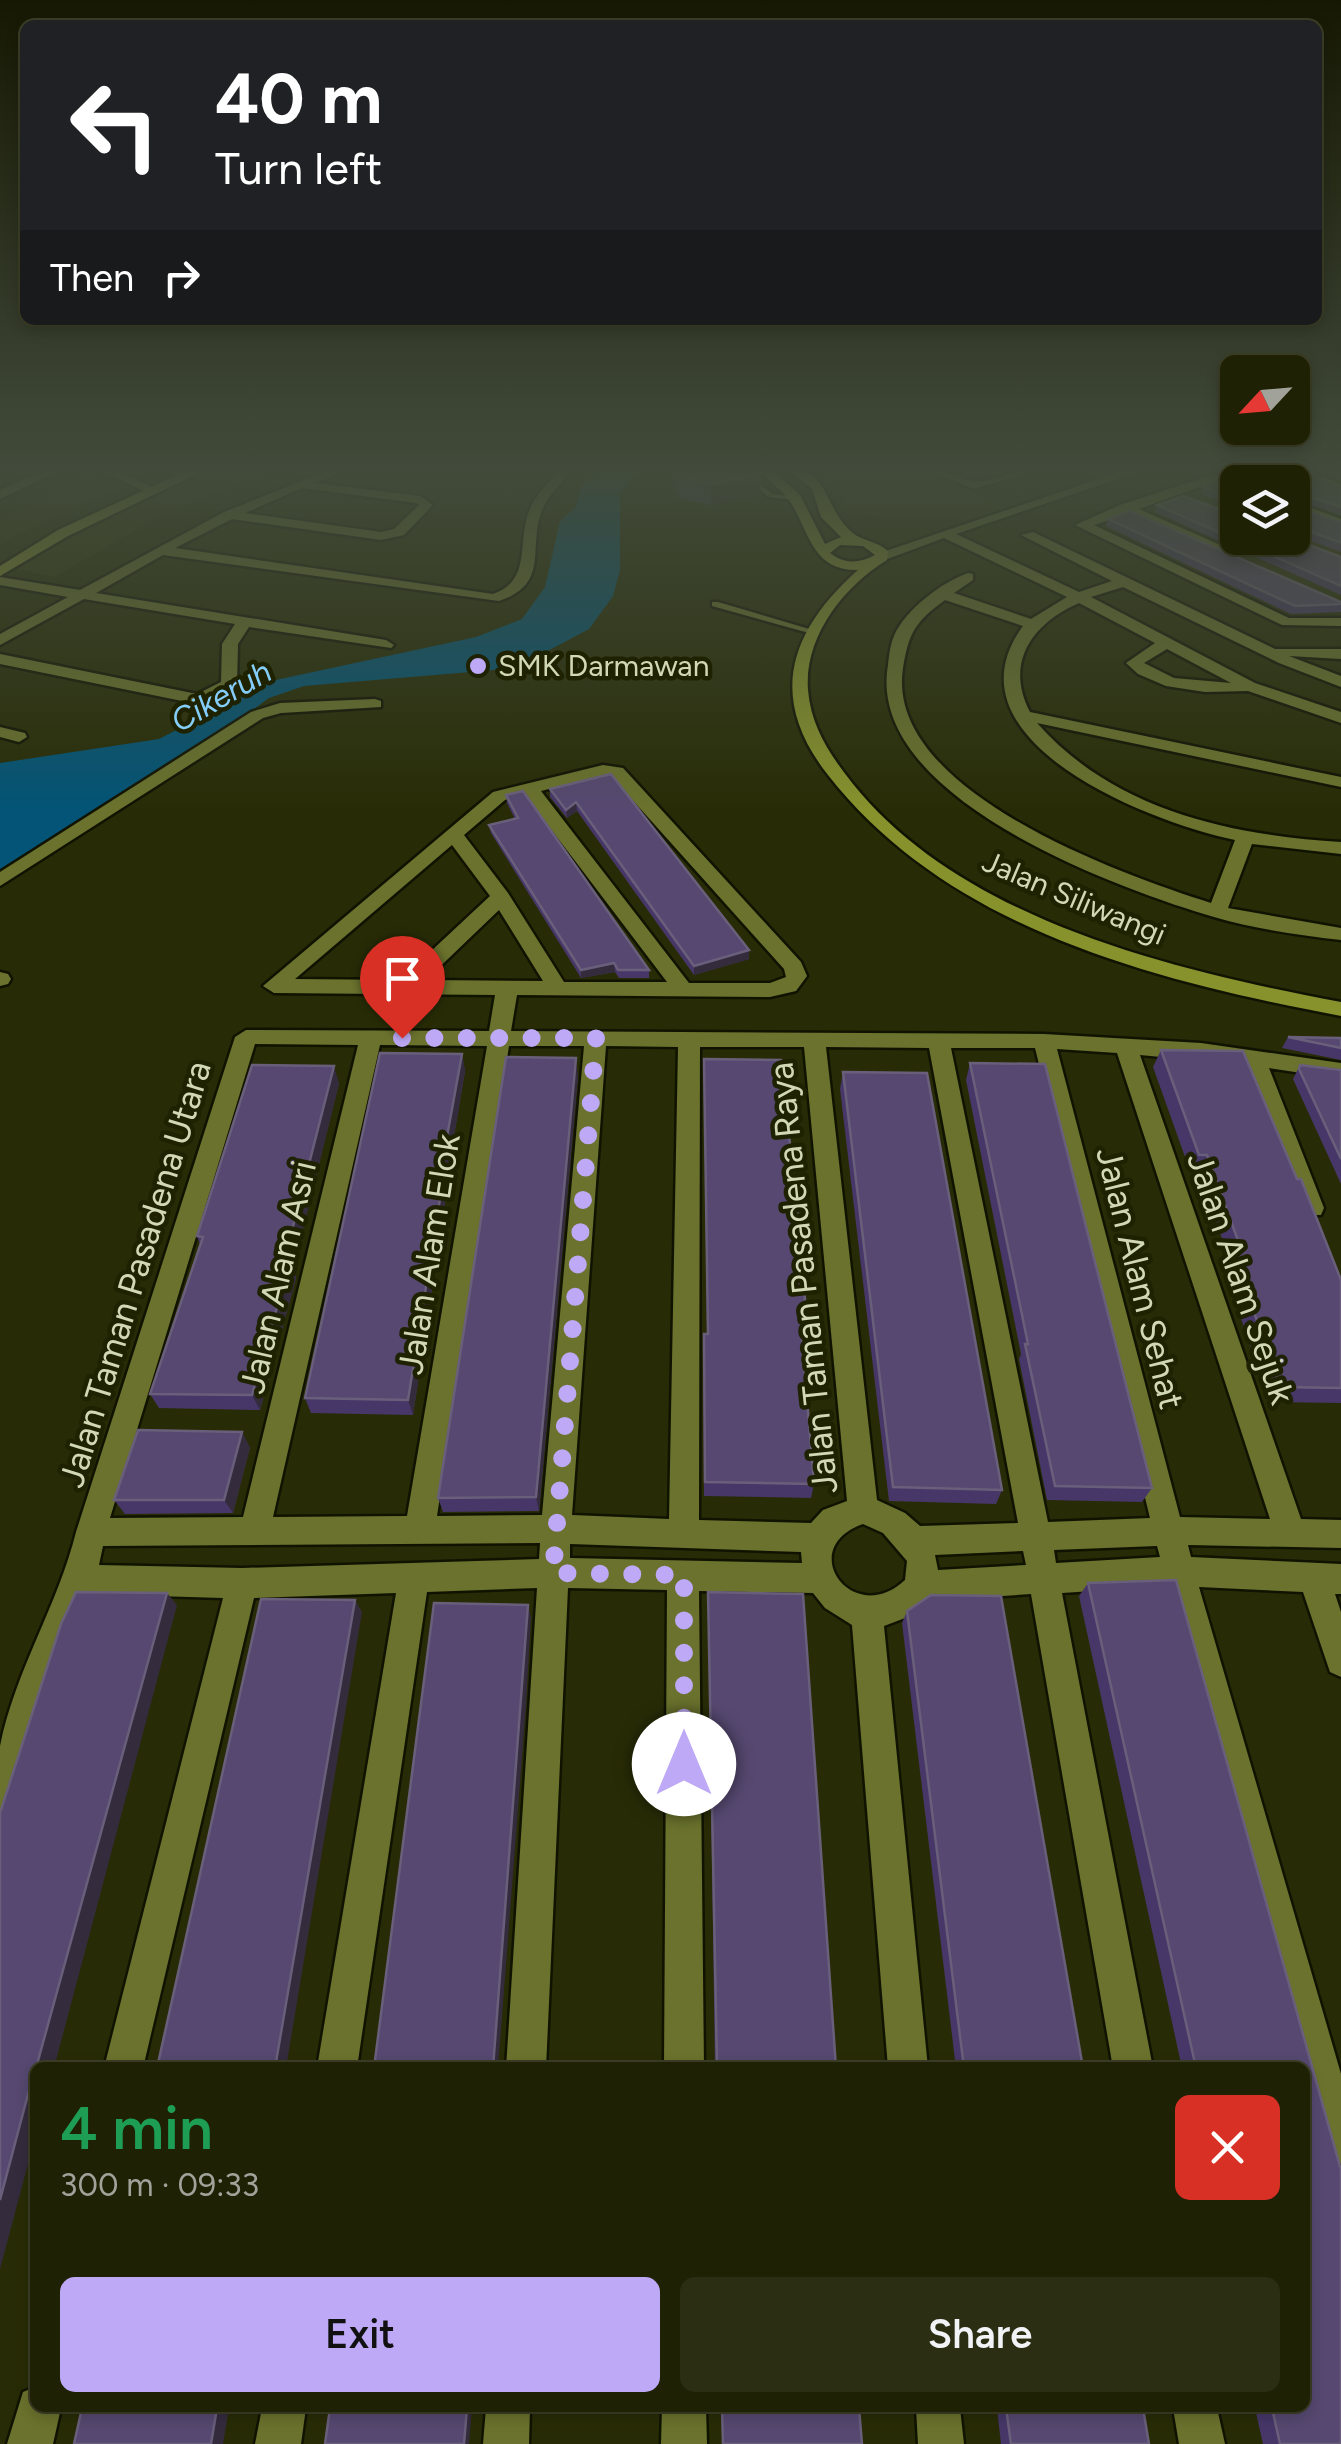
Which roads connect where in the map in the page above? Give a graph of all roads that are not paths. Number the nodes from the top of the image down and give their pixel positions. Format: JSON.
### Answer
{"nodes":[{"id":1,"x":15,"y":583,"type":"edge"},
{"id":2,"x":103,"y":583,"type":"edge"},
{"id":3,"x":382,"y":583,"type":"edge"},
{"id":4,"x":523,"y":583,"type":"edge"},
{"id":5,"x":842,"y":583,"type":"edge"},
{"id":6,"x":853,"y":583,"type":"edge"},
{"id":7,"x":959,"y":583,"type":"edge"},
{"id":8,"x":1053,"y":583,"type":"edge"},
{"id":9,"x":1121,"y":583,"type":"edge"},
{"id":10,"x":1126,"y":583,"type":"edge"},
{"id":11,"x":1205,"y":583,"type":"edge"},
{"id":12,"x":86,"y":593,"type":"junction"},
{"id":13,"x":942,"y":594,"type":"junction"},
{"id":14,"x":0,"y":595,"type":"edge"},
{"id":15,"x":1082,"y":598,"type":"junction"},
{"id":16,"x":835,"y":600,"type":"junction"},
{"id":17,"x":715,"y":604,"type":"dead end"},
{"id":18,"x":64,"y":606,"type":"junction"},
{"id":19,"x":1341,"y":622,"type":"edge"},
{"id":20,"x":1034,"y":625,"type":"junction"},
{"id":21,"x":240,"y":627,"type":"junction"},
{"id":22,"x":812,"y":631,"type":"junction"},
{"id":23,"x":0,"y":640,"type":"edge"},
{"id":24,"x":1166,"y":643,"type":"junction"},
{"id":25,"x":386,"y":645,"type":"dead end"},
{"id":26,"x":1266,"y":651,"type":"junction"},
{"id":27,"x":1341,"y":654,"type":"edge"},
{"id":28,"x":0,"y":659,"type":"edge"},
{"id":29,"x":1341,"y":682,"type":"edge"},
{"id":30,"x":1249,"y":686,"type":"junction"},
{"id":31,"x":374,"y":704,"type":"dead end"},
{"id":32,"x":1022,"y":714,"type":"junction"},
{"id":33,"x":1341,"y":718,"type":"edge"},
{"id":34,"x":0,"y":732,"type":"edge"},
{"id":35,"x":19,"y":737,"type":"dead end"},
{"id":36,"x":1341,"y":782,"type":"edge"},
{"id":37,"x":530,"y":788,"type":"junction"},
{"id":38,"x":453,"y":834,"type":"junction"},
{"id":39,"x":1245,"y":837,"type":"junction"},
{"id":40,"x":1341,"y":848,"type":"edge"},
{"id":41,"x":0,"y":880,"type":"edge"},
{"id":42,"x":501,"y":897,"type":"junction"},
{"id":43,"x":1218,"y":912,"type":"junction"},
{"id":44,"x":1341,"y":934,"type":"edge"},
{"id":45,"x":404,"y":988,"type":"junction"},
{"id":46,"x":558,"y":988,"type":"junction"},
{"id":47,"x":682,"y":988,"type":"junction"},
{"id":48,"x":507,"y":990,"type":"junction"},
{"id":49,"x":1341,"y":1009,"type":"edge"},
{"id":50,"x":499,"y":1037,"type":"junction"},
{"id":51,"x":596,"y":1038,"type":"junction"},
{"id":52,"x":689,"y":1038,"type":"junction"},
{"id":53,"x":370,"y":1039,"type":"junction"},
{"id":54,"x":814,"y":1039,"type":"junction"},
{"id":55,"x":939,"y":1041,"type":"junction"},
{"id":56,"x":1044,"y":1041,"type":"junction"},
{"id":57,"x":1126,"y":1047,"type":"junction"},
{"id":58,"x":1254,"y":1060,"type":"junction"},
{"id":59,"x":1341,"y":1070,"type":"edge"},
{"id":60,"x":1319,"y":1227,"type":"edge"},
{"id":61,"x":863,"y":1510,"type":"junction"},
{"id":62,"x":556,"y":1529,"type":"junction"},
{"id":63,"x":420,"y":1530,"type":"junction"},
{"id":64,"x":91,"y":1532,"type":"junction"},
{"id":65,"x":254,"y":1532,"type":"junction"},
{"id":66,"x":1169,"y":1532,"type":"junction"},
{"id":67,"x":1290,"y":1532,"type":"junction"},
{"id":68,"x":1341,"y":1534,"type":"edge"},
{"id":69,"x":684,"y":1536,"type":"junction"},
{"id":70,"x":1036,"y":1537,"type":"junction"},
{"id":71,"x":818,"y":1538,"type":"junction"},
{"id":72,"x":914,"y":1542,"type":"junction"},
{"id":73,"x":1179,"y":1571,"type":"junction"},
{"id":74,"x":553,"y":1573,"type":"junction"},
{"id":75,"x":684,"y":1575,"type":"junction"},
{"id":76,"x":414,"y":1578,"type":"junction"},
{"id":77,"x":820,"y":1578,"type":"junction"},
{"id":78,"x":1328,"y":1578,"type":"edge"},
{"id":79,"x":80,"y":1579,"type":"junction"},
{"id":80,"x":1044,"y":1579,"type":"junction"},
{"id":81,"x":242,"y":1583,"type":"junction"},
{"id":82,"x":918,"y":1586,"type":"junction"},
{"id":83,"x":867,"y":1612,"type":"junction"},
{"id":84,"x":1341,"y":1661,"type":"edge"},
{"id":85,"x":0,"y":1799,"type":"edge"},
{"id":86,"x":124,"y":2062,"type":"edge"},
{"id":87,"x":338,"y":2062,"type":"edge"},
{"id":88,"x":526,"y":2062,"type":"edge"},
{"id":89,"x":684,"y":2062,"type":"edge"},
{"id":90,"x":907,"y":2062,"type":"edge"},
{"id":91,"x":1132,"y":2062,"type":"edge"},
{"id":92,"x":1341,"y":2144,"type":"edge"},
{"id":93,"x":39,"y":2412,"type":"edge"},
{"id":94,"x":283,"y":2412,"type":"edge"},
{"id":95,"x":508,"y":2412,"type":"edge"},
{"id":96,"x":684,"y":2412,"type":"edge"},
{"id":97,"x":938,"y":2412,"type":"edge"},
{"id":98,"x":1196,"y":2412,"type":"edge"},
{"id":99,"x":30,"y":2444,"type":"edge"},
{"id":100,"x":278,"y":2444,"type":"edge"},
{"id":101,"x":506,"y":2444,"type":"edge"},
{"id":102,"x":684,"y":2444,"type":"edge"},
{"id":103,"x":942,"y":2444,"type":"edge"},
{"id":104,"x":1202,"y":2444,"type":"edge"}],
"edges":[{"from":1,"to":12,"type":"street"},
{"from":2,"to":12,"type":"street"},
{"from":3,"to":4,"type":"street"},
{"from":5,"to":16,"type":"main road"},
{"from":6,"to":16,"type":"main road","name":"Jalan Siliwangi"},
{"from":7,"to":13,"type":"street"},
{"from":8,"to":15,"type":"street"},
{"from":9,"to":15,"type":"street"},
{"from":10,"to":26,"type":"street"},
{"from":11,"to":19,"type":"street"},
{"from":12,"to":18,"type":"street"},
{"from":12,"to":21,"type":"street"},
{"from":13,"to":20,"type":"street"},
{"from":13,"to":43,"type":"street"},
{"from":14,"to":18,"type":"street"},
{"from":15,"to":20,"type":"street"},
{"from":15,"to":24,"type":"street"},
{"from":16,"to":22,"type":"main road","name":"Jalan Siliwangi"},
{"from":17,"to":22,"type":"lane"},
{"from":18,"to":21,"type":"street"},
{"from":18,"to":23,"type":"street"},
{"from":20,"to":32,"type":"street"},
{"from":21,"to":25,"type":"street"},
{"from":21,"to":28,"type":"street"},
{"from":22,"to":49,"type":"main road","name":"Jalan Siliwangi"},
{"from":24,"to":30,"type":"street"},
{"from":24,"to":30,"type":"street"},
{"from":26,"to":27,"type":"street"},
{"from":26,"to":29,"type":"street"},
{"from":30,"to":33,"type":"street"},
{"from":31,"to":41,"type":"street"},
{"from":32,"to":36,"type":"street"},
{"from":32,"to":39,"type":"street"},
{"from":34,"to":35,"type":"street"},
{"from":37,"to":38,"type":"street"},
{"from":37,"to":47,"type":"street"},
{"from":37,"to":47,"type":"street"},
{"from":38,"to":42,"type":"street"},
{"from":38,"to":45,"type":"street"},
{"from":39,"to":40,"type":"street"},
{"from":39,"to":43,"type":"street"},
{"from":42,"to":45,"type":"street"},
{"from":42,"to":46,"type":"street"},
{"from":43,"to":44,"type":"street"},
{"from":45,"to":48,"type":"street"},
{"from":46,"to":47,"type":"street"},
{"from":46,"to":48,"type":"street"},
{"from":48,"to":50,"type":"street","name":"Jalan Alam Elok"},
{"from":50,"to":51,"type":"street"},
{"from":50,"to":53,"type":"street"},
{"from":50,"to":63,"type":"street","name":"Jalan Alam Elok"},
{"from":51,"to":52,"type":"street"},
{"from":51,"to":62,"type":"street"},
{"from":52,"to":54,"type":"street"},
{"from":52,"to":69,"type":"street"},
{"from":53,"to":64,"type":"street","name":"Jalan Taman Pasadena Utara"},
{"from":53,"to":65,"type":"street","name":"Jalan Alam Asri"},
{"from":54,"to":55,"type":"street"},
{"from":54,"to":61,"type":"street","name":"Jalan Taman Pasadena Raya"},
{"from":55,"to":56,"type":"street"},
{"from":55,"to":70,"type":"street"},
{"from":56,"to":57,"type":"street"},
{"from":56,"to":66,"type":"street","name":"Jalan Alam Sehat"},
{"from":57,"to":58,"type":"street"},
{"from":57,"to":67,"type":"street","name":"Jalan Alam Sejuk"},
{"from":58,"to":59,"type":"street"},
{"from":58,"to":60,"type":"street"},
{"from":61,"to":71,"type":"street"},
{"from":61,"to":72,"type":"street"},
{"from":62,"to":63,"type":"street"},
{"from":62,"to":69,"type":"street"},
{"from":62,"to":74,"type":"street"},
{"from":63,"to":65,"type":"street"},
{"from":64,"to":65,"type":"street"},
{"from":64,"to":79,"type":"street","name":"Jalan Taman Pasadena Utara"},
{"from":66,"to":67,"type":"street"},
{"from":66,"to":70,"type":"street"},
{"from":66,"to":73,"type":"street","name":"Jalan Alam Sehat"},
{"from":67,"to":68,"type":"street"},
{"from":69,"to":71,"type":"street"},
{"from":70,"to":72,"type":"street"},
{"from":70,"to":80,"type":"street"},
{"from":71,"to":77,"type":"street"},
{"from":72,"to":82,"type":"street"},
{"from":73,"to":78,"type":"street"},
{"from":73,"to":80,"type":"street"},
{"from":73,"to":92,"type":"street","name":"Jalan Alam Sehat"},
{"from":74,"to":75,"type":"street"},
{"from":74,"to":76,"type":"street"},
{"from":74,"to":88,"type":"street"},
{"from":75,"to":77,"type":"street"},
{"from":75,"to":89,"type":"street"},
{"from":76,"to":81,"type":"street"},
{"from":76,"to":87,"type":"street"},
{"from":77,"to":83,"type":"street"},
{"from":78,"to":84,"type":"street"},
{"from":79,"to":81,"type":"street"},
{"from":79,"to":85,"type":"street","name":"Jalan Taman Pasadena Utara"},
{"from":80,"to":82,"type":"street"},
{"from":80,"to":91,"type":"street"},
{"from":81,"to":86,"type":"street"},
{"from":82,"to":83,"type":"street"},
{"from":83,"to":90,"type":"street"},
{"from":93,"to":99,"type":"street"},
{"from":94,"to":100,"type":"street"},
{"from":95,"to":101,"type":"street"},
{"from":96,"to":102,"type":"street"},
{"from":97,"to":103,"type":"street"},
{"from":98,"to":104,"type":"street"}]}
